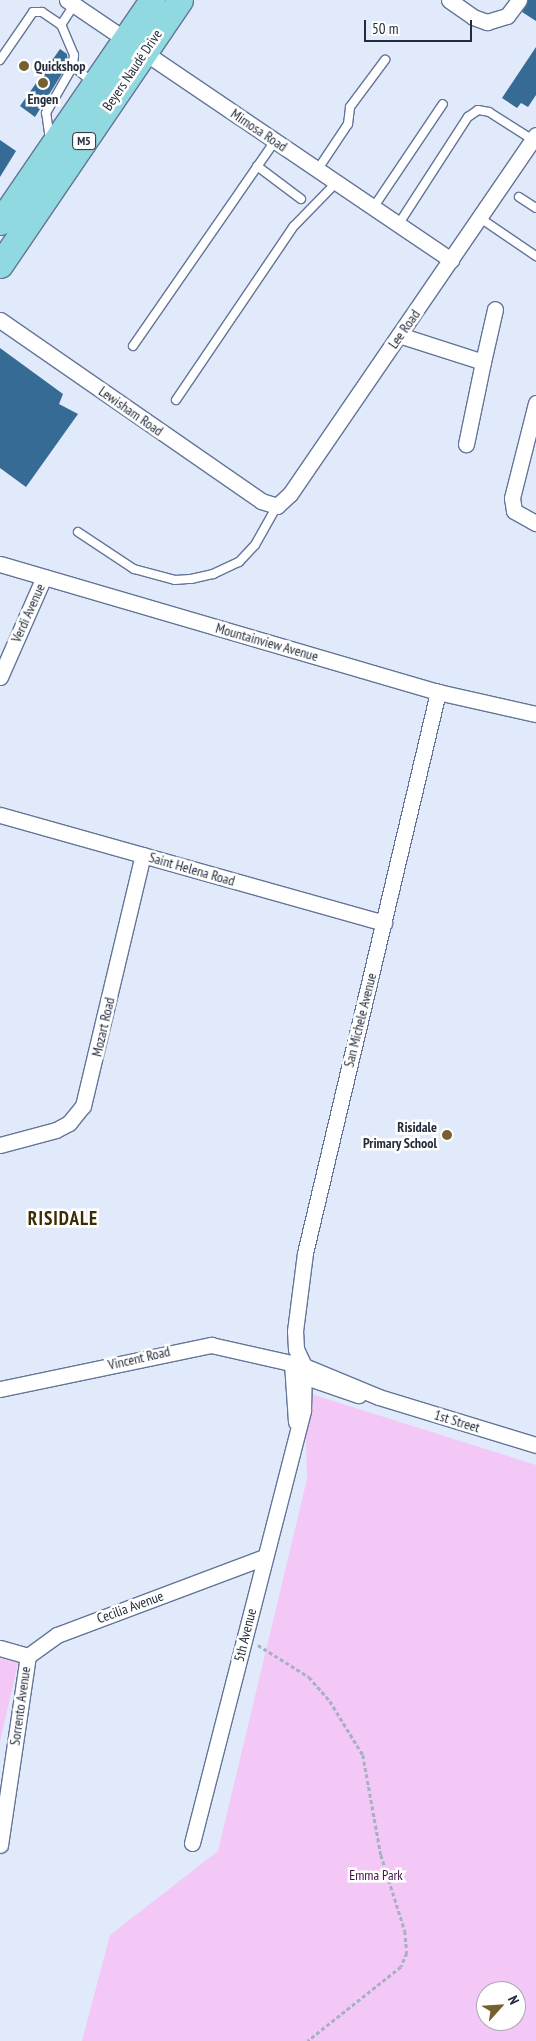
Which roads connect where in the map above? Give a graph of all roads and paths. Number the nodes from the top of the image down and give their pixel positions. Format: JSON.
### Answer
{"nodes":[{"id":1,"x":152,"y":0,"type":"edge"},
{"id":2,"x":180,"y":0,"type":"edge"},
{"id":3,"x":449,"y":0,"type":"edge"},
{"id":4,"x":520,"y":0,"type":"edge"},
{"id":5,"x":71,"y":2,"type":"edge"},
{"id":6,"x":61,"y":25,"type":"junction"},
{"id":7,"x":135,"y":46,"type":"junction"},
{"id":8,"x":0,"y":60,"type":"edge"},
{"id":9,"x":385,"y":60,"type":"dead end"},
{"id":10,"x":73,"y":66,"type":"junction"},
{"id":11,"x":95,"y":84,"type":"junction"},
{"id":12,"x":443,"y":104,"type":"dead end"},
{"id":13,"x":534,"y":138,"type":"edge"},
{"id":14,"x":275,"y":141,"type":"junction"},
{"id":15,"x":52,"y":146,"type":"junction"},
{"id":16,"x":257,"y":166,"type":"junction"},
{"id":17,"x":318,"y":170,"type":"junction"},
{"id":18,"x":336,"y":182,"type":"junction"},
{"id":19,"x":519,"y":197,"type":"dead end"},
{"id":20,"x":301,"y":199,"type":"dead end"},
{"id":21,"x":373,"y":208,"type":"junction"},
{"id":22,"x":536,"y":208,"type":"edge"},
{"id":23,"x":3,"y":211,"type":"edge"},
{"id":24,"x":480,"y":218,"type":"junction"},
{"id":25,"x":398,"y":225,"type":"junction"},
{"id":26,"x":536,"y":256,"type":"edge"},
{"id":27,"x":451,"y":260,"type":"junction"},
{"id":28,"x":0,"y":265,"type":"edge"},
{"id":29,"x":495,"y":309,"type":"dead end"},
{"id":30,"x":0,"y":320,"type":"edge"},
{"id":31,"x":399,"y":335,"type":"junction"},
{"id":32,"x":133,"y":346,"type":"dead end"},
{"id":33,"x":483,"y":362,"type":"junction"},
{"id":34,"x":176,"y":400,"type":"dead end"},
{"id":35,"x":536,"y":403,"type":"edge"},
{"id":36,"x":466,"y":444,"type":"dead end"},
{"id":37,"x":277,"y":506,"type":"junction"},
{"id":38,"x":536,"y":522,"type":"edge"},
{"id":39,"x":78,"y":532,"type":"dead end"},
{"id":40,"x":0,"y":564,"type":"edge"},
{"id":41,"x":44,"y":577,"type":"junction"},
{"id":42,"x":0,"y":677,"type":"edge"},
{"id":43,"x":438,"y":692,"type":"junction"},
{"id":44,"x":536,"y":714,"type":"edge"},
{"id":45,"x":0,"y":815,"type":"edge"},
{"id":46,"x":144,"y":855,"type":"junction"},
{"id":47,"x":384,"y":923,"type":"junction"},
{"id":48,"x":0,"y":1145,"type":"edge"},
{"id":49,"x":294,"y":1365,"type":"junction"},
{"id":50,"x":0,"y":1388,"type":"edge"},
{"id":51,"x":296,"y":1426,"type":"joint"},
{"id":52,"x":536,"y":1444,"type":"edge"},
{"id":53,"x":265,"y":1557,"type":"junction"},
{"id":54,"x":245,"y":1637,"type":"junction"},
{"id":55,"x":0,"y":1648,"type":"edge"},
{"id":56,"x":28,"y":1656,"type":"junction"},
{"id":57,"x":5,"y":1775,"type":"edge"},
{"id":58,"x":192,"y":1843,"type":"dead end"},
{"id":59,"x":0,"y":1845,"type":"edge"},
{"id":60,"x":308,"y":2041,"type":"edge"}],
"edges":[{"from":1,"to":7,"type":"main road","name":"Beyers Naudé Drive","number":"M5"},
{"from":2,"to":7,"type":"main road","name":"Beyers Naudé Drive","number":"M5"},
{"from":3,"to":4,"type":"street"},
{"from":5,"to":6,"type":"lane"},
{"from":5,"to":7,"type":"street","name":"Mimosa Road"},
{"from":6,"to":8,"type":"lane"},
{"from":6,"to":10,"type":"lane"},
{"from":7,"to":11,"type":"main road","name":"Beyers Naudé Drive","number":"M5"},
{"from":7,"to":14,"type":"street","name":"Mimosa Road"},
{"from":7,"to":28,"type":"main road","name":"Beyers Naudé Drive","number":"M5"},
{"from":9,"to":17,"type":"lane"},
{"from":10,"to":11,"type":"lane"},
{"from":10,"to":15,"type":"lane"},
{"from":11,"to":15,"type":"main road","name":"Beyers Naudé Drive","number":"M5"},
{"from":12,"to":21,"type":"lane"},
{"from":13,"to":24,"type":"street","name":"Lee Road"},
{"from":13,"to":25,"type":"lane"},
{"from":14,"to":16,"type":"lane"},
{"from":14,"to":17,"type":"street","name":"Mimosa Road"},
{"from":15,"to":23,"type":"main road","name":"Beyers Naudé Drive","number":"M5"},
{"from":16,"to":20,"type":"lane"},
{"from":16,"to":32,"type":"lane"},
{"from":17,"to":18,"type":"street","name":"Mimosa Road"},
{"from":18,"to":21,"type":"street","name":"Mimosa Road"},
{"from":18,"to":34,"type":"lane"},
{"from":19,"to":22,"type":"lane"},
{"from":21,"to":25,"type":"street","name":"Mimosa Road"},
{"from":24,"to":26,"type":"lane"},
{"from":24,"to":27,"type":"street","name":"Lee Road"},
{"from":25,"to":27,"type":"street","name":"Mimosa Road"},
{"from":27,"to":31,"type":"street","name":"Lee Road"},
{"from":29,"to":33,"type":"street"},
{"from":30,"to":37,"type":"street","name":"Lewisham Road"},
{"from":31,"to":33,"type":"street"},
{"from":31,"to":37,"type":"street","name":"Lee Road"},
{"from":33,"to":36,"type":"street"},
{"from":35,"to":38,"type":"street"},
{"from":37,"to":39,"type":"lane"},
{"from":40,"to":41,"type":"street","name":"Mountainview Avenue"},
{"from":41,"to":42,"type":"street","name":"Verdi Avenue"},
{"from":41,"to":43,"type":"street","name":"Mountainview Avenue"},
{"from":43,"to":44,"type":"street","name":"Mountainview Avenue"},
{"from":43,"to":47,"type":"street","name":"San Michele Avenue"},
{"from":45,"to":46,"type":"street","name":"Saint Helena Road"},
{"from":46,"to":47,"type":"street","name":"Saint Helena Road"},
{"from":46,"to":48,"type":"street","name":"Mozart Road"},
{"from":47,"to":49,"type":"street","name":"San Michele Avenue"},
{"from":49,"to":50,"type":"street","name":"Vincent Road"},
{"from":49,"to":51,"type":"street","name":"San Michele Avenue"},
{"from":49,"to":52,"type":"street","name":"1st Street"},
{"from":51,"to":53,"type":"street","name":"5th Avenue"},
{"from":53,"to":54,"type":"street","name":"5th Avenue"},
{"from":53,"to":56,"type":"street","name":"Cecilia Avenue"},
{"from":54,"to":58,"type":"street","name":"5th Avenue"},
{"from":54,"to":60,"type":"path"},
{"from":55,"to":56,"type":"street"},
{"from":56,"to":57,"type":"street","name":"Sorrento Avenue"},
{"from":57,"to":59,"type":"street","name":"Sorrento Avenue"}]}
